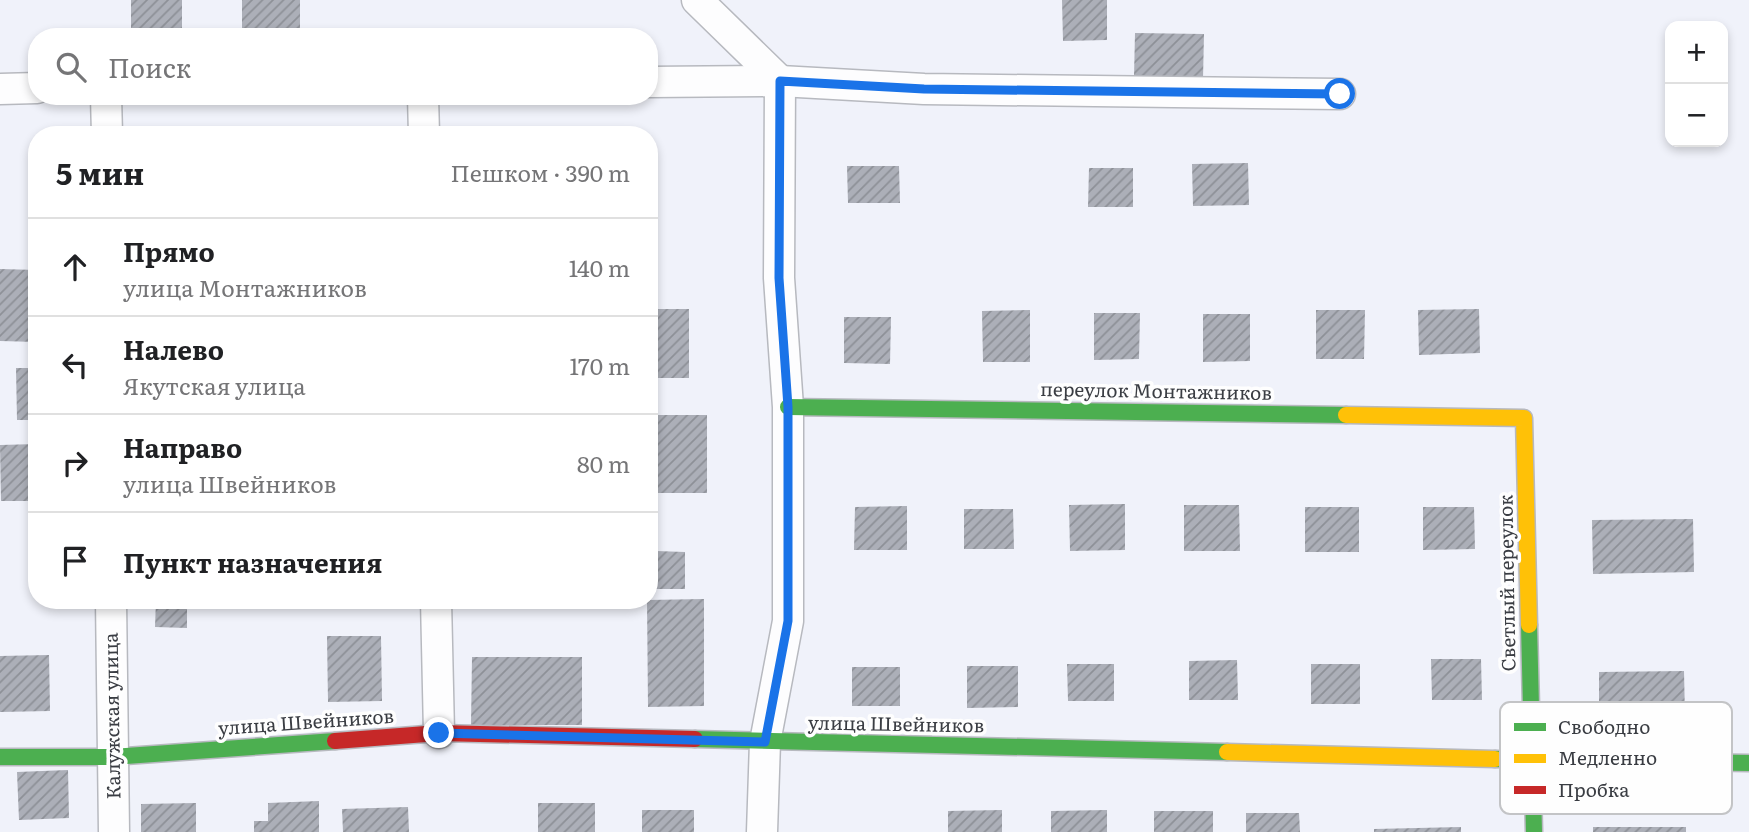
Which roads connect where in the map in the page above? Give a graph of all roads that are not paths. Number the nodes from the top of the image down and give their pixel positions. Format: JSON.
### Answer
{"nodes":[{"id":1,"x":696,"y":0,"type":"edge"},
{"id":2,"x":780,"y":81,"type":"junction"},
{"id":3,"x":658,"y":82,"type":"edge"},
{"id":4,"x":28,"y":88,"type":"edge"},
{"id":5,"x":0,"y":89,"type":"edge"},
{"id":6,"x":1340,"y":94,"type":"dead end"},
{"id":7,"x":106,"y":105,"type":"edge"},
{"id":8,"x":423,"y":105,"type":"edge"},
{"id":9,"x":107,"y":126,"type":"edge"},
{"id":10,"x":424,"y":126,"type":"edge"},
{"id":11,"x":788,"y":407,"type":"junction"},
{"id":12,"x":1524,"y":418,"type":"joint"},
{"id":13,"x":111,"y":609,"type":"edge"},
{"id":14,"x":436,"y":609,"type":"edge"},
{"id":15,"x":1531,"y":702,"type":"edge"},
{"id":16,"x":439,"y":733,"type":"junction"},
{"id":17,"x":765,"y":742,"type":"junction"},
{"id":18,"x":0,"y":757,"type":"edge"},
{"id":19,"x":112,"y":757,"type":"junction"},
{"id":20,"x":1500,"y":759,"type":"edge"},
{"id":21,"x":1534,"y":814,"type":"edge"},
{"id":22,"x":114,"y":832,"type":"edge"},
{"id":23,"x":762,"y":832,"type":"edge"},
{"id":24,"x":1534,"y":832,"type":"edge"}],
"edges":[{"from":1,"to":2,"type":"street"},
{"from":2,"to":3,"type":"street"},
{"from":2,"to":6,"type":"street"},
{"from":2,"to":11,"type":"street"},
{"from":4,"to":5,"type":"street"},
{"from":7,"to":9,"type":"street"},
{"from":8,"to":10,"type":"street"},
{"from":11,"to":12,"type":"street","name":"переулок Монтажников"},
{"from":11,"to":17,"type":"street"},
{"from":12,"to":15,"type":"street","name":"Светлый переулок"},
{"from":13,"to":19,"type":"street","name":"Калужская улица"},
{"from":14,"to":16,"type":"street"},
{"from":16,"to":17,"type":"street","name":"улица Швейников"},
{"from":16,"to":19,"type":"street","name":"улица Швейников"},
{"from":17,"to":20,"type":"street","name":"улица Швейников"},
{"from":17,"to":23,"type":"street"},
{"from":18,"to":19,"type":"street","name":"улица Швейников"},
{"from":19,"to":22,"type":"street","name":"Калужская улица"},
{"from":21,"to":24,"type":"street","name":"Светлый переулок"}]}
